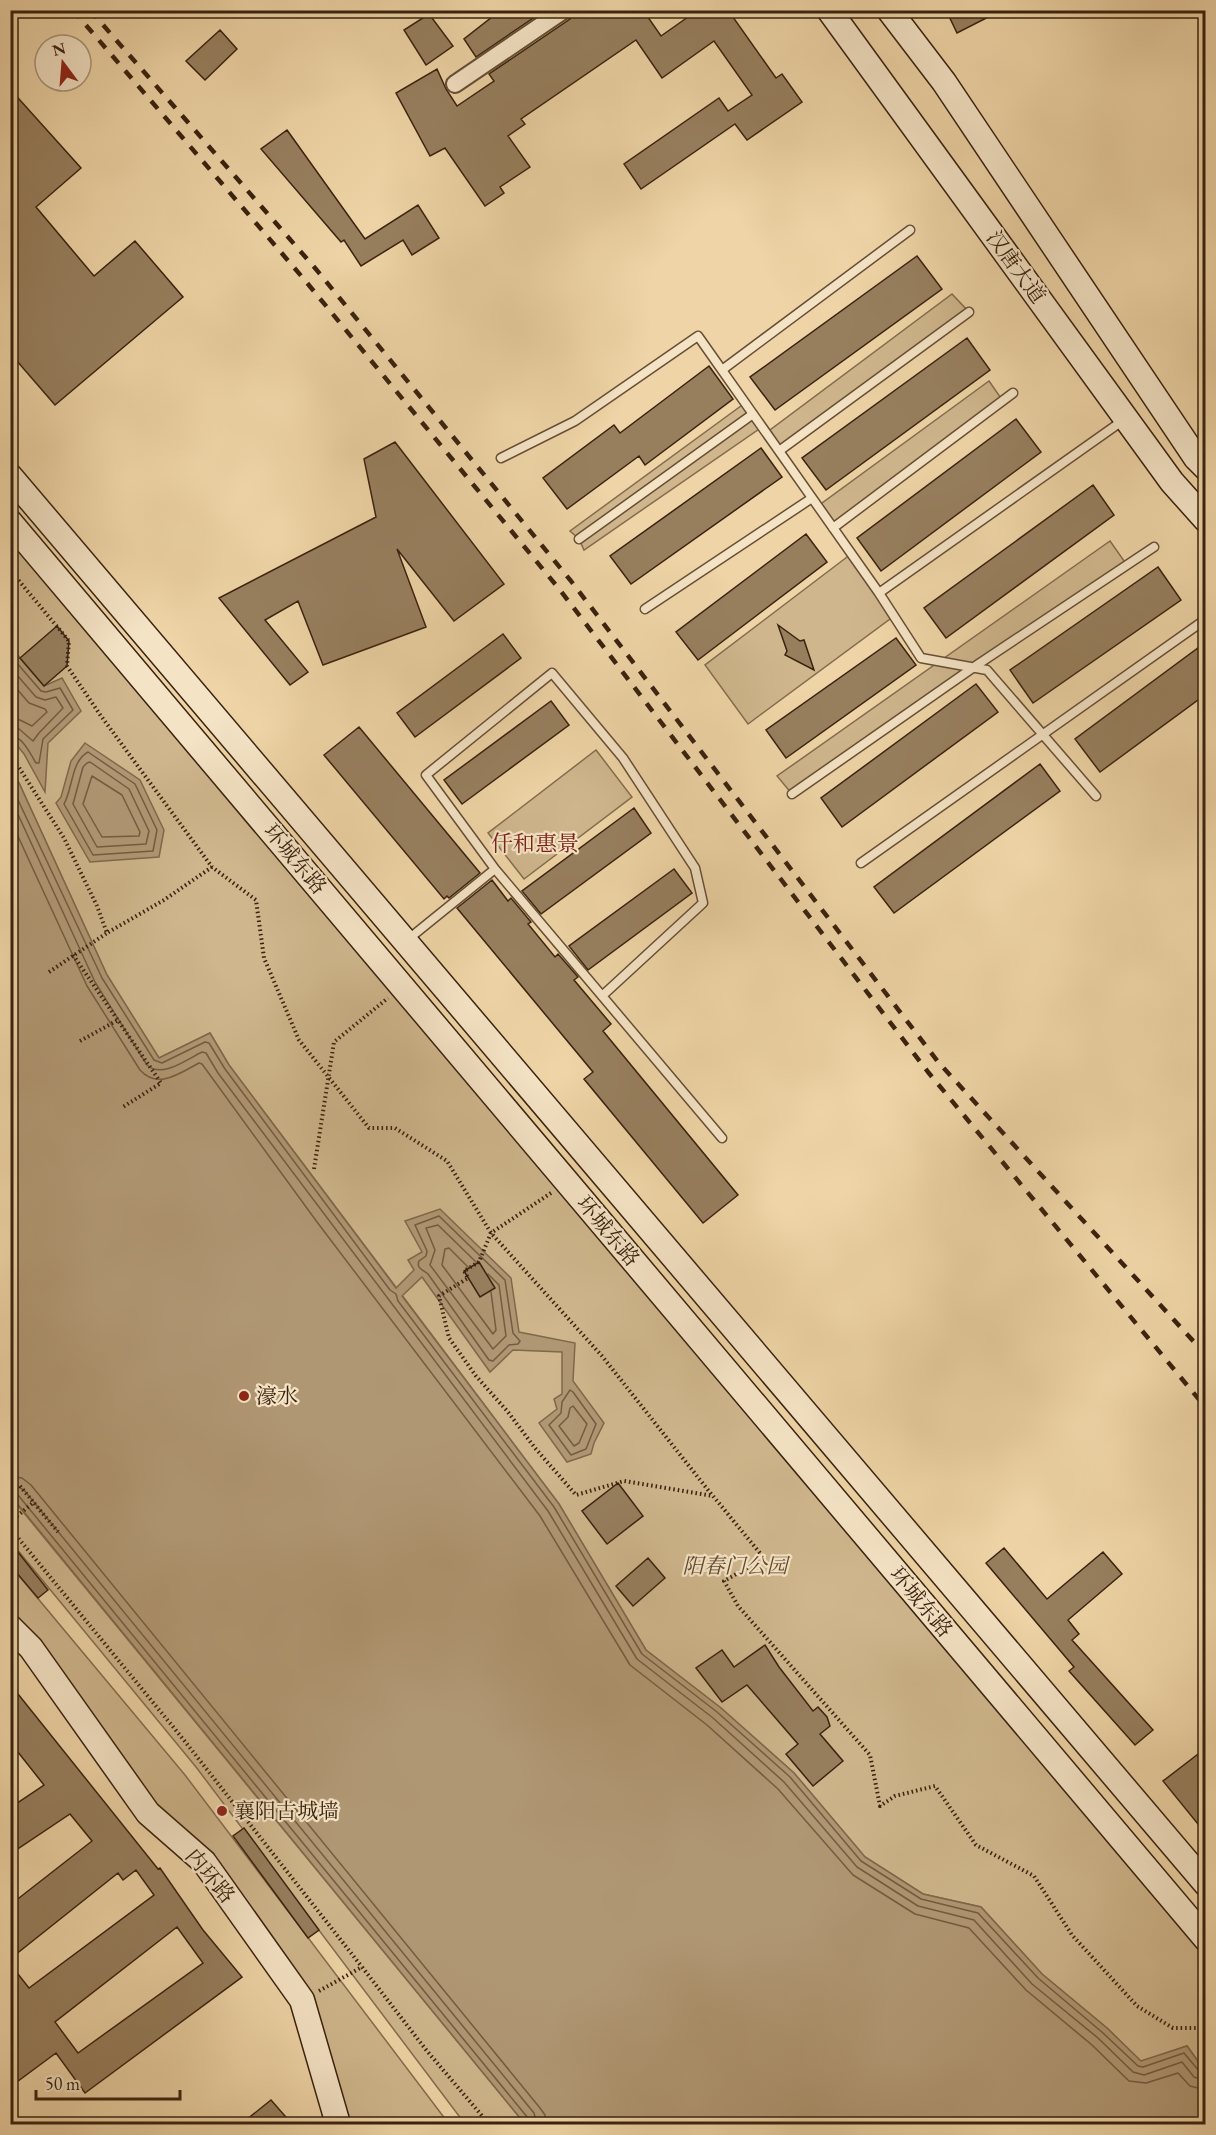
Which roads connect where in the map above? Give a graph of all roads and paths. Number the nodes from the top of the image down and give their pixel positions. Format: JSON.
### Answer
{"nodes":[{"id":1,"x":564,"y":10,"type":"edge"},
{"id":2,"x":830,"y":10,"type":"edge"},
{"id":3,"x":890,"y":10,"type":"edge"},
{"id":4,"x":455,"y":84,"type":"dead end"},
{"id":5,"x":910,"y":230,"type":"dead end"},
{"id":6,"x":969,"y":312,"type":"dead end"},
{"id":7,"x":722,"y":370,"type":"junction"},
{"id":8,"x":1014,"y":393,"type":"dead end"},
{"id":9,"x":753,"y":414,"type":"junction"},
{"id":10,"x":1126,"y":418,"type":"junction"},
{"id":11,"x":779,"y":451,"type":"junction"},
{"id":12,"x":501,"y":458,"type":"dead end"},
{"id":13,"x":1206,"y":468,"type":"edge"},
{"id":14,"x":10,"y":476,"type":"edge"},
{"id":15,"x":812,"y":498,"type":"junction"},
{"id":16,"x":1206,"y":520,"type":"edge"},
{"id":17,"x":10,"y":522,"type":"edge"},
{"id":18,"x":833,"y":528,"type":"junction"},
{"id":19,"x":579,"y":539,"type":"dead end"},
{"id":20,"x":1154,"y":547,"type":"dead end"},
{"id":21,"x":10,"y":570,"type":"edge"},
{"id":22,"x":879,"y":593,"type":"junction"},
{"id":23,"x":645,"y":609,"type":"dead end"},
{"id":24,"x":1206,"y":619,"type":"edge"},
{"id":25,"x":974,"y":667,"type":"junction"},
{"id":26,"x":1042,"y":734,"type":"junction"},
{"id":27,"x":10,"y":758,"type":"edge"},
{"id":28,"x":792,"y":794,"type":"dead end"},
{"id":29,"x":1096,"y":796,"type":"dead end"},
{"id":30,"x":861,"y":863,"type":"dead end"},
{"id":31,"x":212,"y":867,"type":"junction"},
{"id":32,"x":495,"y":869,"type":"junction"},
{"id":33,"x":107,"y":933,"type":"junction"},
{"id":34,"x":405,"y":941,"type":"junction"},
{"id":35,"x":73,"y":955,"type":"junction"},
{"id":36,"x":49,"y":972,"type":"dead end"},
{"id":37,"x":402,"y":987,"type":"junction"},
{"id":38,"x":602,"y":996,"type":"junction"},
{"id":39,"x":118,"y":1020,"type":"junction"},
{"id":40,"x":80,"y":1041,"type":"dead end"},
{"id":41,"x":329,"y":1079,"type":"junction"},
{"id":42,"x":123,"y":1107,"type":"dead end"},
{"id":43,"x":722,"y":1138,"type":"dead end"},
{"id":44,"x":314,"y":1169,"type":"dead end"},
{"id":45,"x":567,"y":1182,"type":"junction"},
{"id":46,"x":492,"y":1233,"type":"junction"},
{"id":47,"x":20,"y":1486,"type":"dead end"},
{"id":48,"x":713,"y":1496,"type":"junction"},
{"id":49,"x":34,"y":1502,"type":"junction"},
{"id":50,"x":10,"y":1521,"type":"edge"},
{"id":51,"x":10,"y":1528,"type":"edge"},
{"id":52,"x":58,"y":1532,"type":"dead end"},
{"id":53,"x":10,"y":1627,"type":"edge"},
{"id":54,"x":1206,"y":1884,"type":"edge"},
{"id":55,"x":1206,"y":1939,"type":"edge"},
{"id":56,"x":362,"y":1967,"type":"junction"},
{"id":57,"x":302,"y":2000,"type":"junction"},
{"id":58,"x":1206,"y":2028,"type":"edge"},
{"id":59,"x":336,"y":2124,"type":"edge"},
{"id":60,"x":489,"y":2124,"type":"edge"}],
"edges":[{"from":1,"to":4,"type":"street"},
{"from":2,"to":10,"type":"main road","name":"汉唐大道"},
{"from":3,"to":13,"type":"main road","name":"汉唐大道"},
{"from":5,"to":7,"type":"lane"},
{"from":6,"to":11,"type":"lane"},
{"from":7,"to":9,"type":"lane"},
{"from":7,"to":12,"type":"lane"},
{"from":8,"to":18,"type":"lane"},
{"from":9,"to":11,"type":"lane"},
{"from":9,"to":19,"type":"lane"},
{"from":10,"to":16,"type":"main road","name":"汉唐大道"},
{"from":10,"to":22,"type":"lane"},
{"from":11,"to":15,"type":"lane"},
{"from":14,"to":34,"type":"main road","name":"环城东路"},
{"from":15,"to":18,"type":"lane"},
{"from":15,"to":23,"type":"lane"},
{"from":17,"to":37,"type":"main road","name":"环城东路"},
{"from":18,"to":22,"type":"lane"},
{"from":20,"to":25,"type":"lane"},
{"from":21,"to":31,"type":"path"},
{"from":22,"to":25,"type":"lane"},
{"from":24,"to":26,"type":"lane"},
{"from":25,"to":26,"type":"lane"},
{"from":25,"to":28,"type":"lane"},
{"from":26,"to":29,"type":"lane"},
{"from":26,"to":30,"type":"lane"},
{"from":27,"to":33,"type":"path"},
{"from":31,"to":33,"type":"path"},
{"from":31,"to":41,"type":"path"},
{"from":32,"to":34,"type":"lane"},
{"from":32,"to":38,"type":"lane"},
{"from":32,"to":38,"type":"lane"},
{"from":33,"to":35,"type":"path"},
{"from":34,"to":54,"type":"main road","name":"环城东路"},
{"from":35,"to":36,"type":"path"},
{"from":35,"to":39,"type":"path"},
{"from":37,"to":41,"type":"path"},
{"from":37,"to":45,"type":"main road","name":"环城东路"},
{"from":38,"to":43,"type":"lane"},
{"from":39,"to":40,"type":"path"},
{"from":39,"to":42,"type":"path"},
{"from":41,"to":44,"type":"path"},
{"from":41,"to":46,"type":"path"},
{"from":45,"to":46,"type":"path"},
{"from":45,"to":55,"type":"main road","name":"环城东路"},
{"from":46,"to":48,"type":"path"},
{"from":46,"to":48,"type":"path"},
{"from":47,"to":49,"type":"path"},
{"from":48,"to":58,"type":"path"},
{"from":49,"to":50,"type":"path"},
{"from":49,"to":52,"type":"path"},
{"from":51,"to":56,"type":"path"},
{"from":53,"to":57,"type":"main road","name":"内环路"},
{"from":56,"to":57,"type":"path"},
{"from":56,"to":60,"type":"path"},
{"from":57,"to":59,"type":"main road","name":"内环路"}]}
